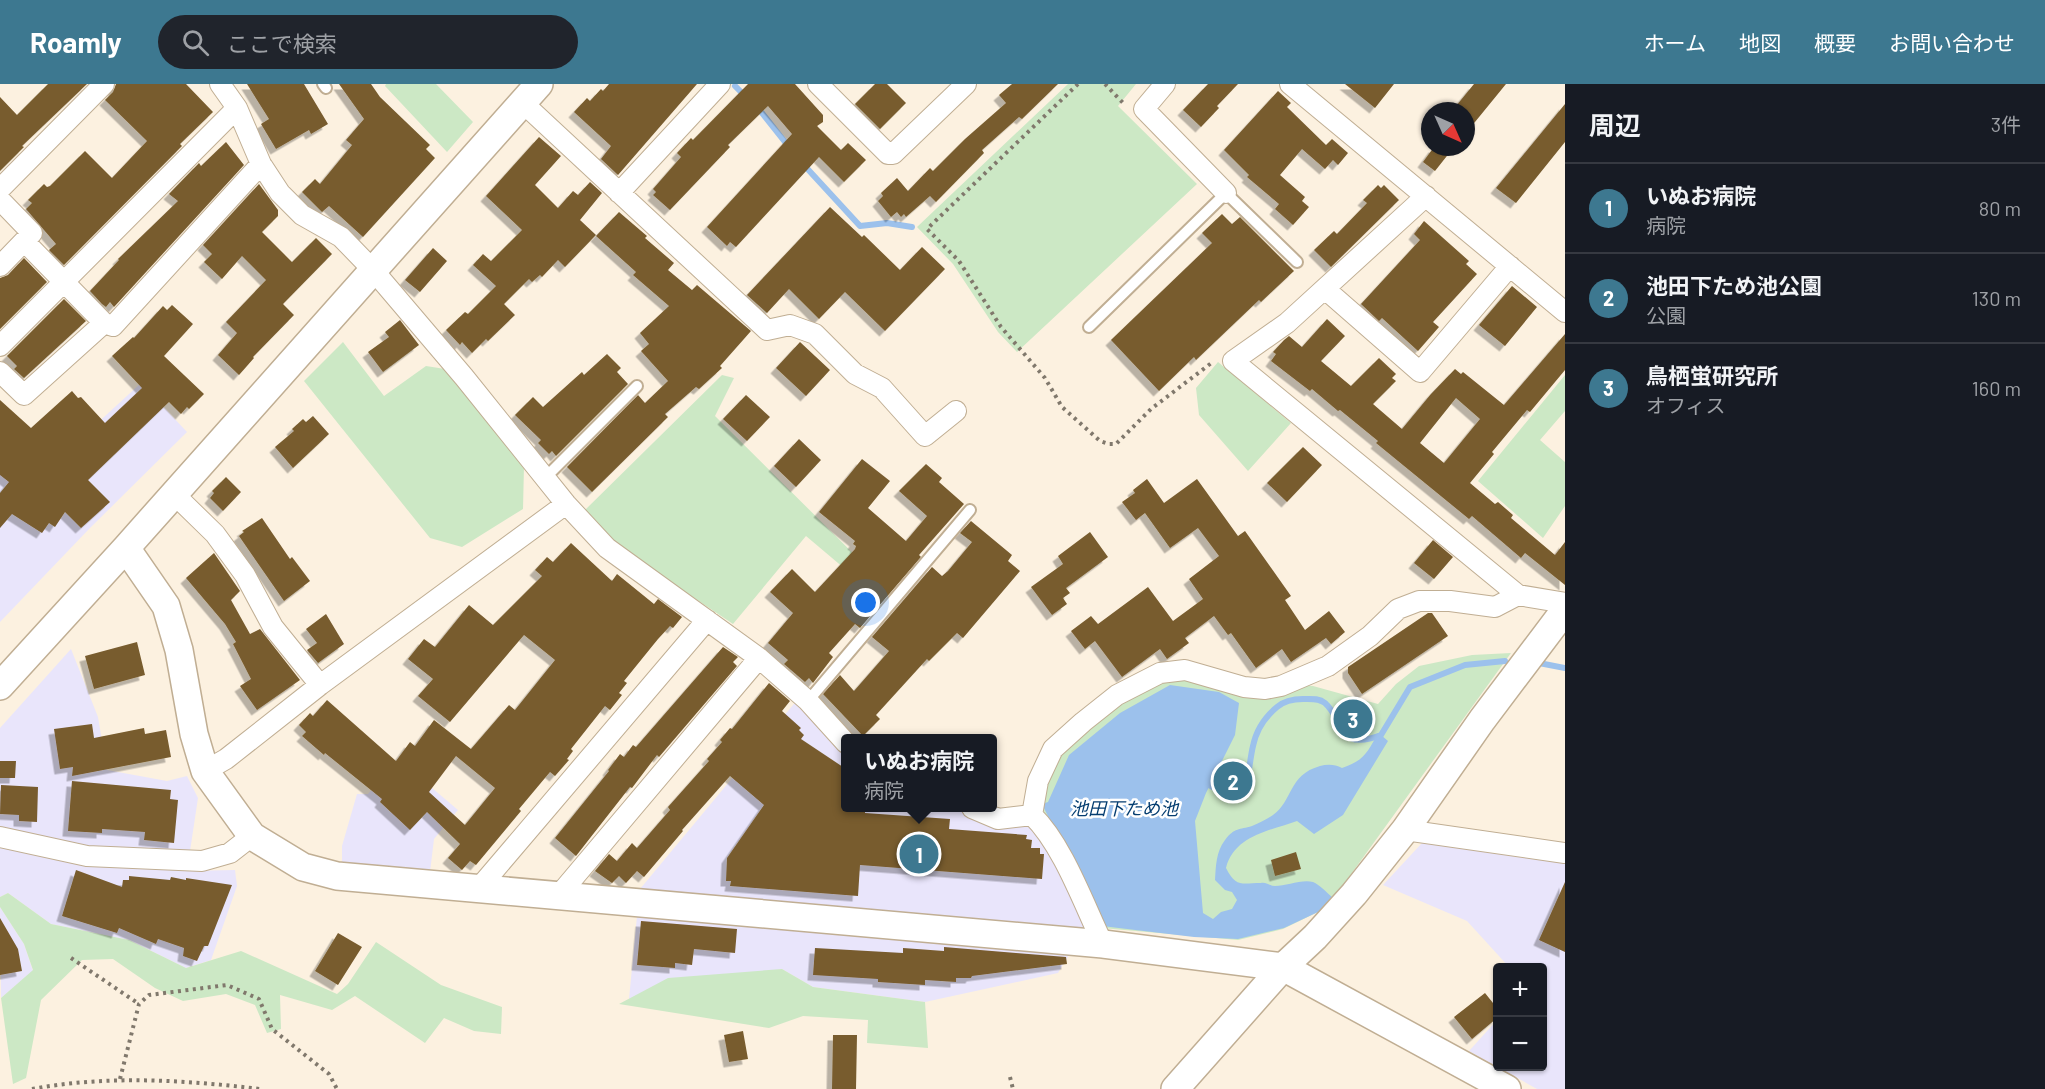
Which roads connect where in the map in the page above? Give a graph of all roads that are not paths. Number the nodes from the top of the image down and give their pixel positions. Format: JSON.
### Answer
{"nodes":[{"id":1,"x":104,"y":84,"type":"edge"},
{"id":2,"x":220,"y":84,"type":"edge"},
{"id":3,"x":720,"y":84,"type":"edge"},
{"id":4,"x":818,"y":84,"type":"edge"},
{"id":5,"x":966,"y":84,"type":"edge"},
{"id":6,"x":1165,"y":84,"type":"edge"},
{"id":7,"x":1290,"y":84,"type":"edge"},
{"id":8,"x":531,"y":93,"type":"edge"},
{"id":9,"x":237,"y":108,"type":"junction"},
{"id":10,"x":261,"y":164,"type":"junction"},
{"id":11,"x":0,"y":189,"type":"edge"},
{"id":12,"x":619,"y":193,"type":"junction"},
{"id":13,"x":1226,"y":193,"type":"junction"},
{"id":14,"x":1425,"y":196,"type":"junction"},
{"id":15,"x":0,"y":200,"type":"edge"},
{"id":16,"x":25,"y":242,"type":"junction"},
{"id":17,"x":1297,"y":262,"type":"dead end"},
{"id":18,"x":0,"y":266,"type":"edge"},
{"id":19,"x":1510,"y":266,"type":"junction"},
{"id":20,"x":373,"y":270,"type":"junction"},
{"id":21,"x":65,"y":281,"type":"junction"},
{"id":22,"x":1325,"y":289,"type":"junction"},
{"id":23,"x":1565,"y":312,"type":"edge"},
{"id":24,"x":104,"y":322,"type":"junction"},
{"id":25,"x":1089,"y":327,"type":"dead end"},
{"id":26,"x":0,"y":346,"type":"edge"},
{"id":27,"x":0,"y":372,"type":"edge"},
{"id":28,"x":637,"y":386,"type":"dead end"},
{"id":29,"x":956,"y":411,"type":"dead end"},
{"id":30,"x":545,"y":478,"type":"junction"},
{"id":31,"x":174,"y":494,"type":"junction"},
{"id":32,"x":566,"y":504,"type":"junction"},
{"id":33,"x":970,"y":510,"type":"dead end"},
{"id":34,"x":126,"y":548,"type":"junction"},
{"id":35,"x":1518,"y":595,"type":"junction"},
{"id":36,"x":1565,"y":603,"type":"edge"},
{"id":37,"x":1565,"y":610,"type":"edge"},
{"id":38,"x":707,"y":620,"type":"junction"},
{"id":39,"x":759,"y":658,"type":"junction"},
{"id":40,"x":320,"y":685,"type":"junction"},
{"id":41,"x":0,"y":686,"type":"edge"},
{"id":42,"x":808,"y":701,"type":"junction"},
{"id":43,"x":841,"y":737,"type":"edge"},
{"id":44,"x":205,"y":771,"type":"junction"},
{"id":45,"x":983,"y":812,"type":"edge"},
{"id":46,"x":1032,"y":815,"type":"junction"},
{"id":47,"x":1405,"y":830,"type":"junction"},
{"id":48,"x":252,"y":836,"type":"junction"},
{"id":49,"x":0,"y":837,"type":"edge"},
{"id":50,"x":1565,"y":853,"type":"edge"},
{"id":51,"x":479,"y":888,"type":"junction"},
{"id":52,"x":559,"y":895,"type":"junction"},
{"id":53,"x":1103,"y":944,"type":"junction"},
{"id":54,"x":1283,"y":967,"type":"junction"},
{"id":55,"x":1175,"y":1089,"type":"edge"},
{"id":56,"x":1507,"y":1089,"type":"edge"}],
"edges":[{"from":1,"to":11,"type":"street"},
{"from":2,"to":9,"type":"street"},
{"from":3,"to":12,"type":"street"},
{"from":4,"to":5,"type":"street"},
{"from":6,"to":13,"type":"street"},
{"from":7,"to":14,"type":"street"},
{"from":8,"to":12,"type":"street"},
{"from":8,"to":20,"type":"street"},
{"from":9,"to":10,"type":"street"},
{"from":9,"to":21,"type":"street"},
{"from":10,"to":20,"type":"street"},
{"from":10,"to":24,"type":"street"},
{"from":12,"to":29,"type":"street"},
{"from":13,"to":17,"type":"lane"},
{"from":13,"to":25,"type":"lane"},
{"from":14,"to":19,"type":"street"},
{"from":14,"to":22,"type":"street"},
{"from":15,"to":16,"type":"street"},
{"from":16,"to":18,"type":"street"},
{"from":16,"to":21,"type":"street"},
{"from":19,"to":22,"type":"street"},
{"from":19,"to":23,"type":"street"},
{"from":20,"to":30,"type":"street"},
{"from":20,"to":31,"type":"street"},
{"from":21,"to":24,"type":"street"},
{"from":21,"to":26,"type":"street"},
{"from":22,"to":35,"type":"street"},
{"from":24,"to":27,"type":"street"},
{"from":28,"to":30,"type":"lane"},
{"from":30,"to":32,"type":"street"},
{"from":31,"to":34,"type":"street"},
{"from":31,"to":40,"type":"street"},
{"from":32,"to":38,"type":"street"},
{"from":32,"to":40,"type":"street"},
{"from":33,"to":42,"type":"lane"},
{"from":34,"to":41,"type":"street"},
{"from":34,"to":44,"type":"street"},
{"from":35,"to":36,"type":"street"},
{"from":35,"to":46,"type":"street"},
{"from":37,"to":47,"type":"street"},
{"from":38,"to":39,"type":"street"},
{"from":38,"to":51,"type":"street"},
{"from":39,"to":42,"type":"street"},
{"from":39,"to":52,"type":"street"},
{"from":40,"to":44,"type":"street"},
{"from":42,"to":43,"type":"street"},
{"from":44,"to":48,"type":"street"},
{"from":45,"to":46,"type":"street"},
{"from":46,"to":53,"type":"street"},
{"from":47,"to":50,"type":"street"},
{"from":47,"to":54,"type":"street"},
{"from":48,"to":49,"type":"street"},
{"from":48,"to":51,"type":"street"},
{"from":51,"to":52,"type":"street"},
{"from":52,"to":53,"type":"street"},
{"from":53,"to":54,"type":"street"},
{"from":54,"to":55,"type":"street"},
{"from":54,"to":56,"type":"street"}]}
